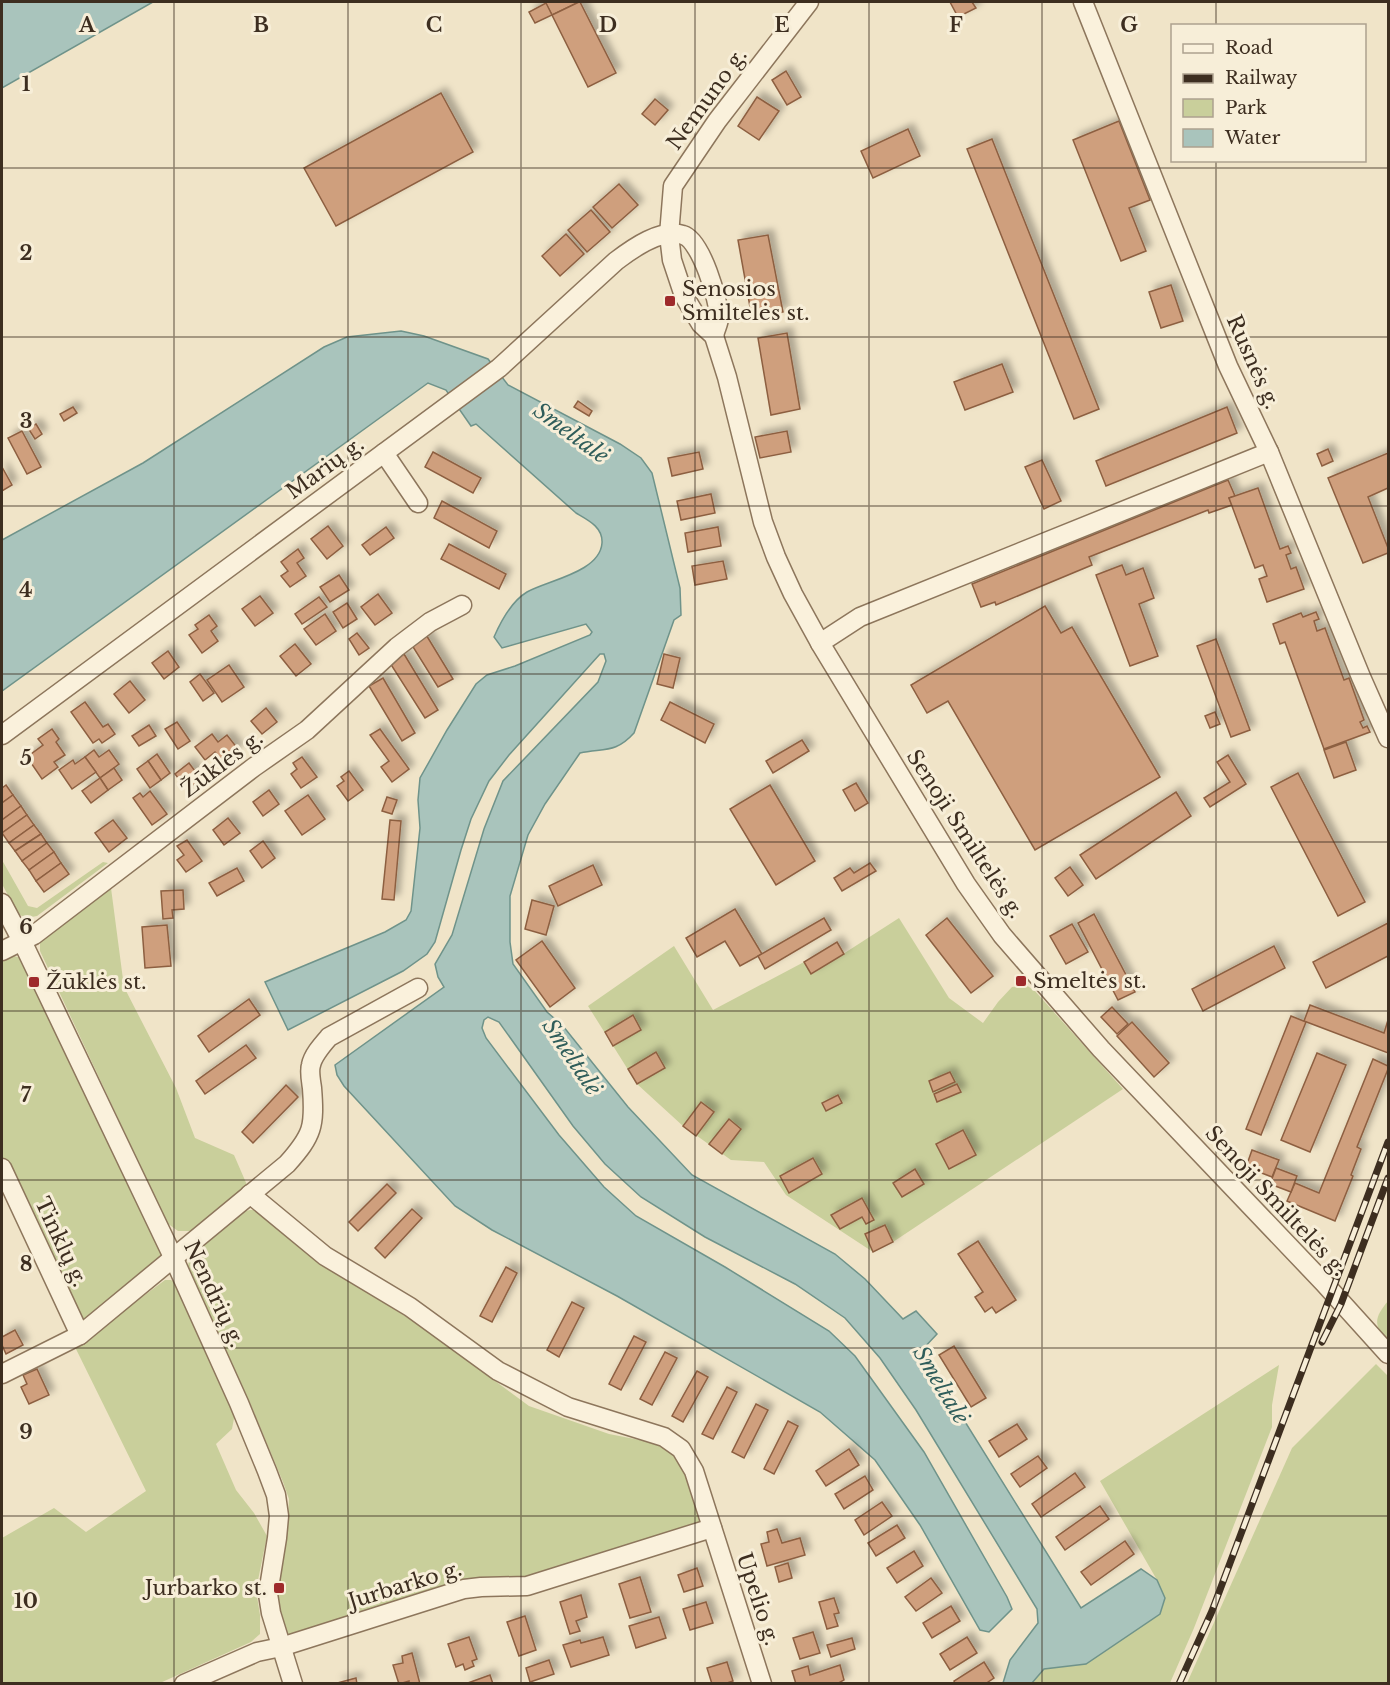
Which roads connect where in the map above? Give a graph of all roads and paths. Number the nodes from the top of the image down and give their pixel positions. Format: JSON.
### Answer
{"nodes":[{"id":1,"x":809,"y":2,"type":"edge"},
{"id":2,"x":1083,"y":2,"type":"edge"},
{"id":3,"x":669,"y":235,"type":"junction"},
{"id":4,"x":714,"y":336,"type":"junction"},
{"id":5,"x":1269,"y":452,"type":"junction"},
{"id":6,"x":384,"y":453,"type":"junction"},
{"id":7,"x":418,"y":503,"type":"dead end"},
{"id":8,"x":462,"y":605,"type":"dead end"},
{"id":9,"x":820,"y":643,"type":"junction"},
{"id":10,"x":2,"y":735,"type":"edge"},
{"id":11,"x":1389,"y":738,"type":"edge"},
{"id":12,"x":2,"y":903,"type":"edge"},
{"id":13,"x":22,"y":941,"type":"junction"},
{"id":14,"x":2,"y":951,"type":"edge"},
{"id":15,"x":418,"y":988,"type":"dead end"},
{"id":16,"x":2,"y":1168,"type":"edge"},
{"id":17,"x":250,"y":1194,"type":"junction"},
{"id":18,"x":174,"y":1259,"type":"junction"},
{"id":19,"x":80,"y":1335,"type":"junction"},
{"id":20,"x":1389,"y":1354,"type":"edge"},
{"id":21,"x":2,"y":1374,"type":"edge"},
{"id":22,"x":712,"y":1528,"type":"junction"},
{"id":23,"x":281,"y":1647,"type":"junction"},
{"id":24,"x":184,"y":1683,"type":"edge"},
{"id":25,"x":294,"y":1683,"type":"edge"},
{"id":26,"x":762,"y":1683,"type":"edge"}],
"edges":[{"from":1,"to":3,"type":"street","name":"Nemuno g."},
{"from":2,"to":5,"type":"street","name":"Rusnės g."},
{"from":3,"to":4,"type":"street","name":"Senoji Smiltelės g."},
{"from":3,"to":4,"type":"street","name":"Senoji Smiltelės g."},
{"from":3,"to":6,"type":"street","name":"Marių g."},
{"from":4,"to":9,"type":"street","name":"Senoji Smiltelės g."},
{"from":5,"to":9,"type":"street"},
{"from":5,"to":11,"type":"street","name":"Rusnės g."},
{"from":6,"to":7,"type":"street"},
{"from":6,"to":10,"type":"street","name":"Marių g."},
{"from":8,"to":13,"type":"street","name":"Žūklės g."},
{"from":9,"to":20,"type":"street","name":"Senoji Smiltelės g."},
{"from":12,"to":13,"type":"street"},
{"from":13,"to":14,"type":"street","name":"Žūklės g."},
{"from":13,"to":18,"type":"street","name":"Nendrių g."},
{"from":15,"to":17,"type":"street"},
{"from":16,"to":19,"type":"street","name":"Tinklų g."},
{"from":17,"to":18,"type":"street"},
{"from":17,"to":22,"type":"street","name":"Upelio g."},
{"from":18,"to":19,"type":"street"},
{"from":18,"to":23,"type":"street","name":"Nendrių g."},
{"from":19,"to":21,"type":"street"},
{"from":22,"to":23,"type":"street","name":"Jurbarko g."},
{"from":22,"to":26,"type":"street","name":"Upelio g."},
{"from":23,"to":24,"type":"street","name":"Jurbarko g."},
{"from":23,"to":25,"type":"street","name":"Nendrių g."}]}
